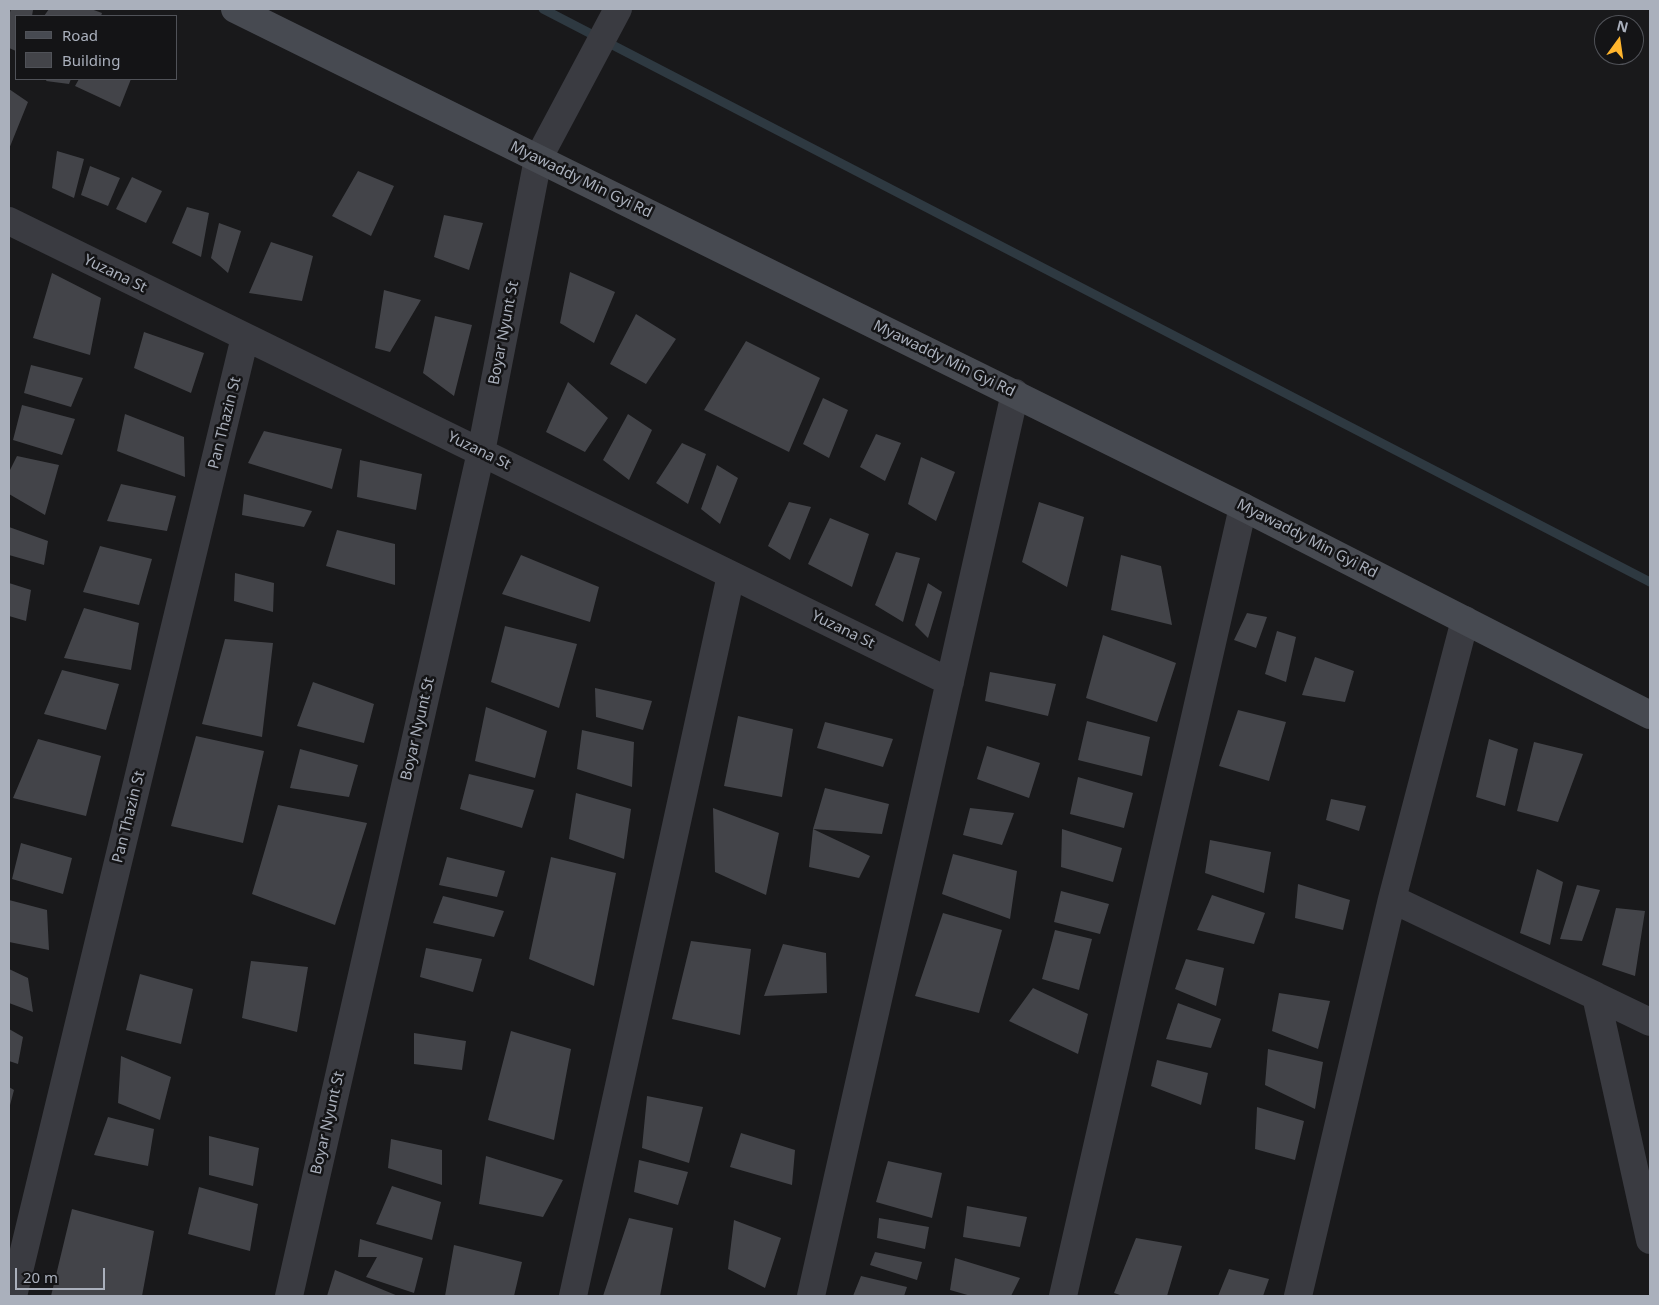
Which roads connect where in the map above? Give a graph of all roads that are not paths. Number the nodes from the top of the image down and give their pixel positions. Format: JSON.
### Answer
{"nodes":[{"id":1,"x":235,"y":9,"type":"edge"},
{"id":2,"x":618,"y":9,"type":"edge"},
{"id":3,"x":538,"y":159,"type":"junction"},
{"id":4,"x":10,"y":228,"type":"edge"},
{"id":5,"x":245,"y":337,"type":"junction"},
{"id":6,"x":1015,"y":393,"type":"junction"},
{"id":7,"x":482,"y":452,"type":"junction"},
{"id":8,"x":1243,"y":507,"type":"junction"},
{"id":9,"x":731,"y":575,"type":"junction"},
{"id":10,"x":1465,"y":620,"type":"junction"},
{"id":11,"x":950,"y":682,"type":"junction"},
{"id":12,"x":1650,"y":715,"type":"edge"},
{"id":13,"x":1392,"y":898,"type":"junction"},
{"id":14,"x":1596,"y":996,"type":"junction"},
{"id":15,"x":1650,"y":1022,"type":"edge"},
{"id":16,"x":1650,"y":1240,"type":"edge"},
{"id":17,"x":13,"y":1296,"type":"edge"},
{"id":18,"x":289,"y":1296,"type":"edge"},
{"id":19,"x":573,"y":1296,"type":"edge"},
{"id":20,"x":812,"y":1296,"type":"edge"},
{"id":21,"x":1063,"y":1296,"type":"edge"},
{"id":22,"x":1298,"y":1296,"type":"edge"}],
"edges":[{"from":1,"to":3,"type":"main road","name":"Myawaddy Min Gyi Rd"},
{"from":2,"to":3,"type":"street","name":"Boyar Nyunt St"},
{"from":3,"to":6,"type":"main road","name":"Myawaddy Min Gyi Rd"},
{"from":3,"to":7,"type":"street","name":"Boyar Nyunt St"},
{"from":4,"to":5,"type":"street","name":"Yuzana St"},
{"from":5,"to":7,"type":"street","name":"Yuzana St"},
{"from":5,"to":17,"type":"street","name":"Pan Thazin St"},
{"from":6,"to":8,"type":"main road","name":"Myawaddy Min Gyi Rd"},
{"from":6,"to":11,"type":"street"},
{"from":7,"to":9,"type":"street","name":"Yuzana St"},
{"from":7,"to":18,"type":"street","name":"Boyar Nyunt St"},
{"from":8,"to":10,"type":"main road","name":"Myawaddy Min Gyi Rd"},
{"from":8,"to":21,"type":"street"},
{"from":9,"to":11,"type":"street","name":"Yuzana St"},
{"from":9,"to":19,"type":"street"},
{"from":10,"to":12,"type":"main road","name":"Myawaddy Min Gyi Rd"},
{"from":10,"to":13,"type":"street"},
{"from":11,"to":20,"type":"street"},
{"from":13,"to":14,"type":"street"},
{"from":13,"to":22,"type":"street"},
{"from":14,"to":15,"type":"street"},
{"from":14,"to":16,"type":"street"}]}
